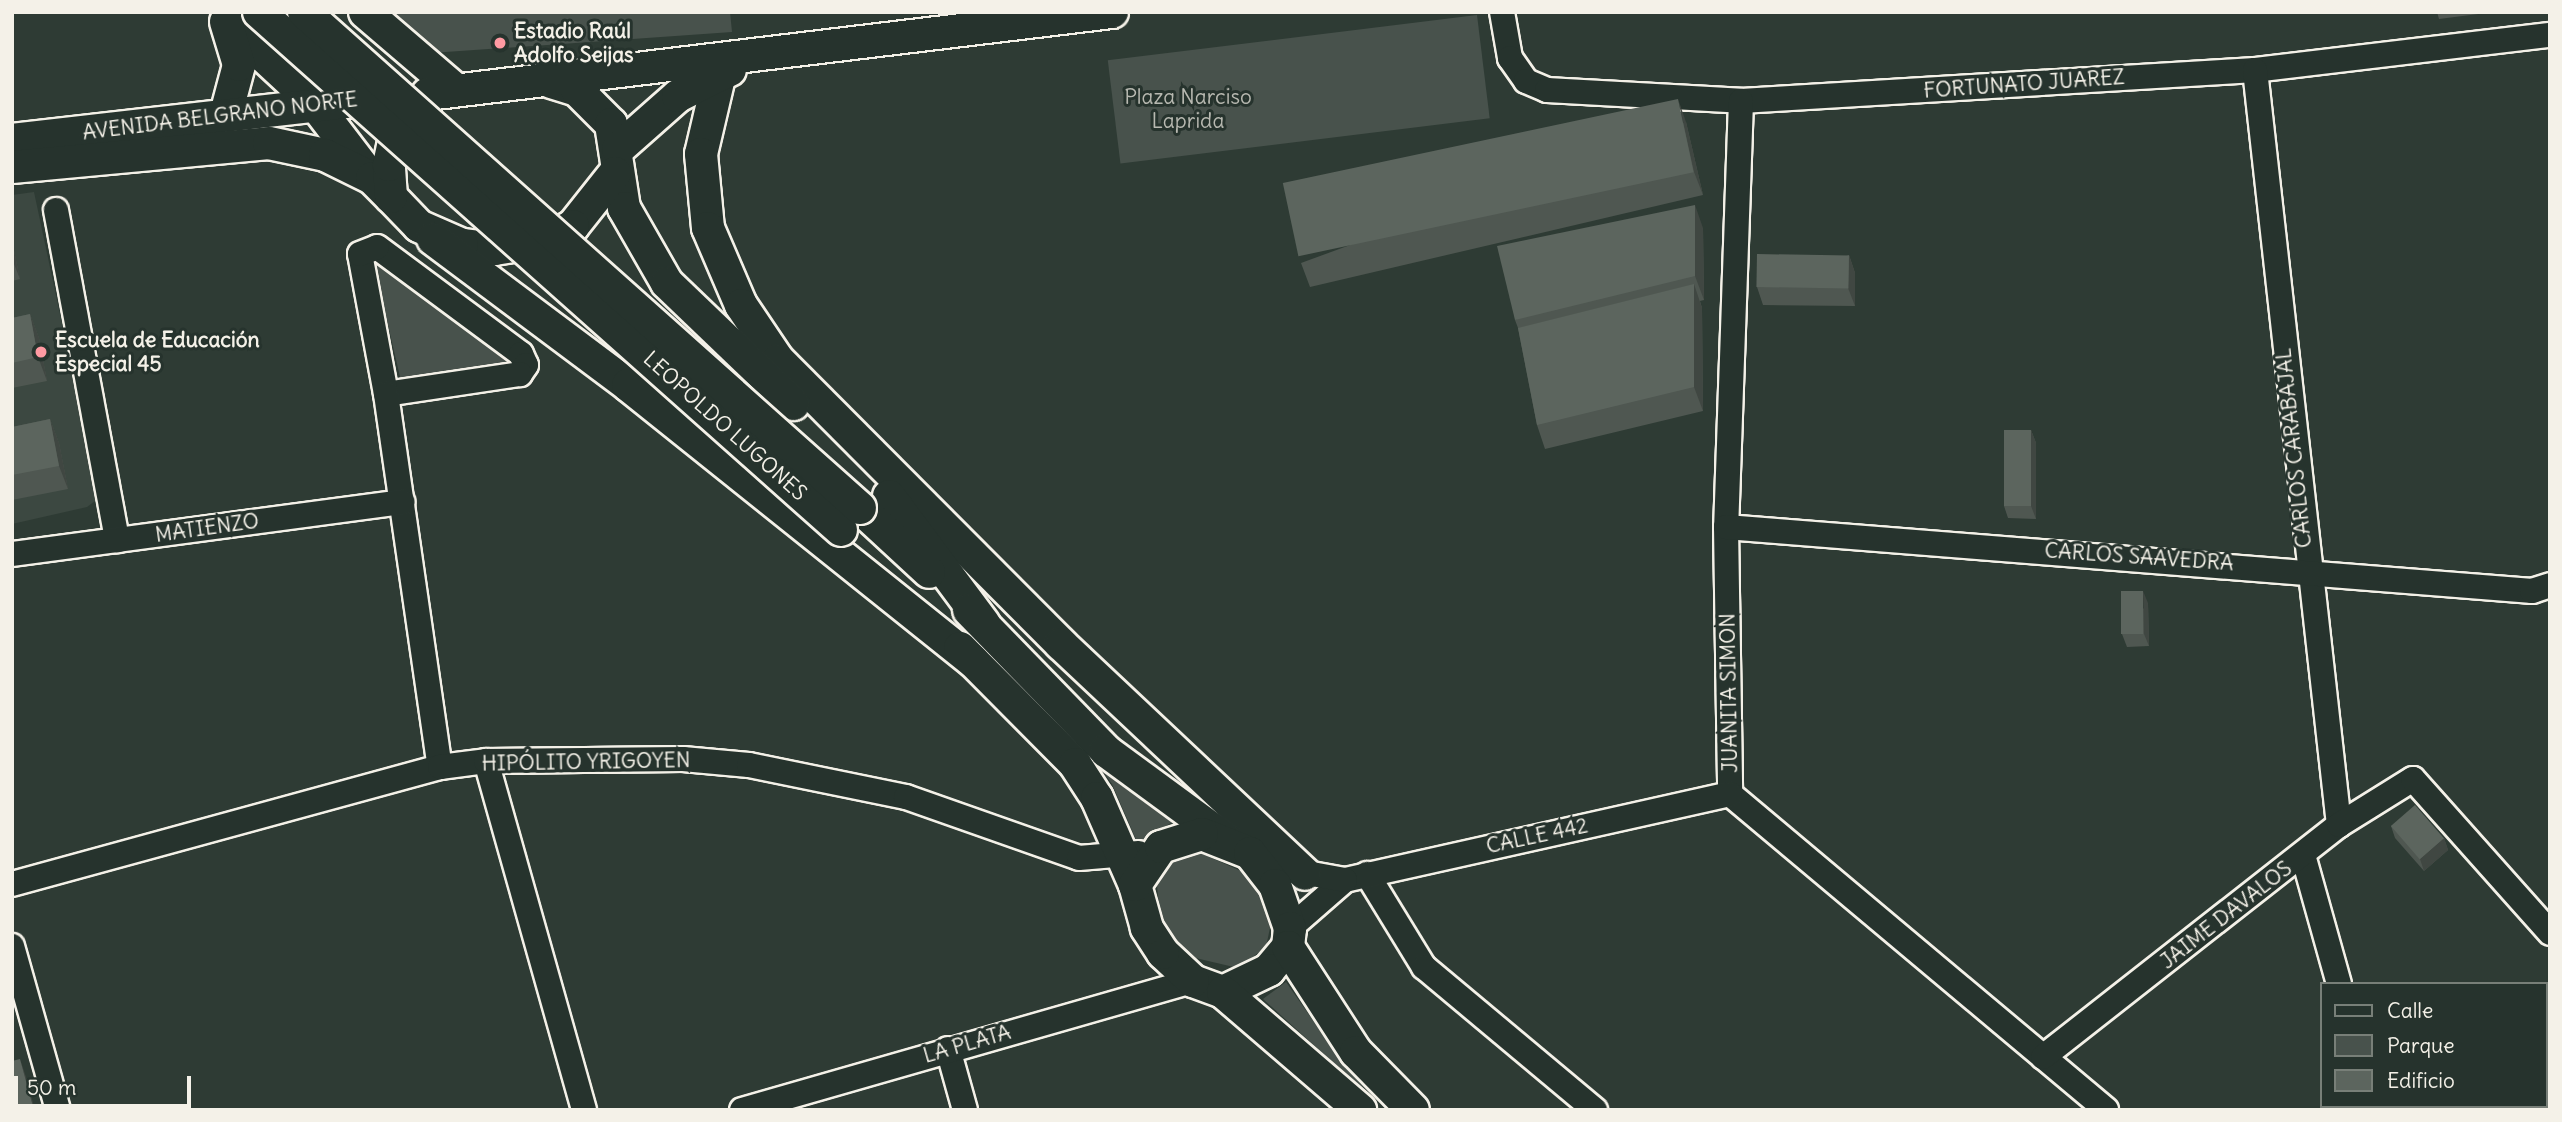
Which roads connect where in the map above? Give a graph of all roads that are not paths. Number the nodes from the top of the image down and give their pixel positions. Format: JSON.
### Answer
{"nodes":[{"id":1,"x":259,"y":12,"type":"edge"},
{"id":2,"x":304,"y":12,"type":"edge"},
{"id":3,"x":365,"y":12,"type":"edge"},
{"id":4,"x":1502,"y":12,"type":"edge"},
{"id":5,"x":1100,"y":13,"type":"edge"},
{"id":6,"x":222,"y":18,"type":"edge"},
{"id":7,"x":2550,"y":35,"type":"edge"},
{"id":8,"x":802,"y":48,"type":"junction"},
{"id":9,"x":2255,"y":70,"type":"junction"},
{"id":10,"x":720,"y":73,"type":"junction"},
{"id":11,"x":548,"y":81,"type":"junction"},
{"id":12,"x":442,"y":92,"type":"junction"},
{"id":13,"x":1741,"y":101,"type":"junction"},
{"id":14,"x":314,"y":103,"type":"junction"},
{"id":15,"x":226,"y":114,"type":"junction"},
{"id":16,"x":12,"y":140,"type":"edge"},
{"id":17,"x":616,"y":161,"type":"junction"},
{"id":18,"x":12,"y":167,"type":"edge"},
{"id":19,"x":382,"y":188,"type":"junction"},
{"id":20,"x":56,"y":209,"type":"dead end"},
{"id":21,"x":419,"y":226,"type":"junction"},
{"id":22,"x":721,"y":335,"type":"junction"},
{"id":23,"x":798,"y":383,"type":"junction"},
{"id":24,"x":386,"y":394,"type":"junction"},
{"id":25,"x":403,"y":502,"type":"junction"},
{"id":26,"x":850,"y":519,"type":"junction"},
{"id":27,"x":1726,"y":527,"type":"junction"},
{"id":28,"x":117,"y":540,"type":"junction"},
{"id":29,"x":12,"y":554,"type":"edge"},
{"id":30,"x":2307,"y":569,"type":"junction"},
{"id":31,"x":2550,"y":585,"type":"edge"},
{"id":32,"x":984,"y":624,"type":"junction"},
{"id":33,"x":974,"y":661,"type":"junction"},
{"id":34,"x":486,"y":761,"type":"junction"},
{"id":35,"x":440,"y":767,"type":"junction"},
{"id":36,"x":1730,"y":794,"type":"junction"},
{"id":37,"x":2339,"y":825,"type":"junction"},
{"id":38,"x":1238,"y":846,"type":"junction"},
{"id":39,"x":2303,"y":855,"type":"junction"},
{"id":40,"x":1129,"y":871,"type":"junction"},
{"id":41,"x":1306,"y":874,"type":"junction"},
{"id":42,"x":1356,"y":877,"type":"junction"},
{"id":43,"x":12,"y":884,"type":"edge"},
{"id":44,"x":2550,"y":933,"type":"edge"},
{"id":45,"x":1289,"y":937,"type":"junction"},
{"id":46,"x":12,"y":946,"type":"edge"},
{"id":47,"x":1193,"y":981,"type":"junction"},
{"id":48,"x":2338,"y":982,"type":"edge"},
{"id":49,"x":1223,"y":992,"type":"junction"},
{"id":50,"x":948,"y":1049,"type":"junction"},
{"id":51,"x":2043,"y":1057,"type":"junction"},
{"id":52,"x":58,"y":1110,"type":"edge"},
{"id":53,"x":583,"y":1110,"type":"edge"},
{"id":54,"x":742,"y":1110,"type":"edge"},
{"id":55,"x":965,"y":1110,"type":"edge"},
{"id":56,"x":1360,"y":1110,"type":"edge"},
{"id":57,"x":1413,"y":1110,"type":"edge"},
{"id":58,"x":1595,"y":1110,"type":"edge"},
{"id":59,"x":2106,"y":1110,"type":"edge"}],
"edges":[{"from":1,"to":26,"type":"main road","name":"LEOPOLDO LUGONES","bridge":true},
{"from":2,"to":26,"type":"main road","name":"LEOPOLDO LUGONES","bridge":true},
{"from":3,"to":12,"type":"main road"},
{"from":4,"to":13,"type":"street","name":"FORTUNATO JUAREZ"},
{"from":5,"to":8,"type":"main road"},
{"from":6,"to":14,"type":"main road"},
{"from":6,"to":15,"type":"main road"},
{"from":7,"to":9,"type":"street","name":"FORTUNATO JUAREZ"},
{"from":8,"to":10,"type":"main road"},
{"from":8,"to":11,"type":"main road"},
{"from":9,"to":13,"type":"street","name":"FORTUNATO JUAREZ"},
{"from":9,"to":30,"type":"street","name":"CARLOS CARABAJAL"},
{"from":10,"to":17,"type":"main road"},
{"from":10,"to":23,"type":"main road"},
{"from":11,"to":12,"type":"main road"},
{"from":11,"to":17,"type":"main road"},
{"from":12,"to":14,"type":"main road","name":"AVENIDA BELGRANO NORTE"},
{"from":12,"to":19,"type":"main road"},
{"from":13,"to":27,"type":"street","name":"JUANITA SIMON"},
{"from":14,"to":15,"type":"main road","name":"AVENIDA BELGRANO NORTE"},
{"from":14,"to":19,"type":"main road"},
{"from":15,"to":16,"type":"main road","name":"AVENIDA BELGRANO NORTE"},
{"from":17,"to":21,"type":"main road"},
{"from":17,"to":22,"type":"main road"},
{"from":18,"to":19,"type":"main road","name":"AVENIDA BELGRANO NORTE"},
{"from":19,"to":21,"type":"main road"},
{"from":20,"to":28,"type":"street"},
{"from":21,"to":33,"type":"main road"},
{"from":22,"to":23,"type":"main road"},
{"from":22,"to":32,"type":"main road"},
{"from":23,"to":41,"type":"main road"},
{"from":24,"to":24,"type":"street"},
{"from":24,"to":25,"type":"street"},
{"from":25,"to":28,"type":"street","name":"MATIENZO"},
{"from":25,"to":35,"type":"street"},
{"from":26,"to":32,"type":"main road","name":"LEOPOLDO LUGONES"},
{"from":26,"to":33,"type":"main road","name":"LEOPOLDO LUGONES"},
{"from":27,"to":30,"type":"street","name":"CARLOS SAAVEDRA"},
{"from":27,"to":36,"type":"street","name":"JUANITA SIMON"},
{"from":28,"to":29,"type":"street","name":"MATIENZO"},
{"from":30,"to":31,"type":"street","name":"CARLOS SAAVEDRA"},
{"from":30,"to":37,"type":"street","name":"CARLOS CARABAJAL"},
{"from":32,"to":38,"type":"main road","name":"LEOPOLDO LUGONES"},
{"from":33,"to":40,"type":"main road","name":"LEOPOLDO LUGONES"},
{"from":34,"to":35,"type":"street","name":"HIPÓLITO YRIGOYEN"},
{"from":34,"to":40,"type":"street","name":"HIPÓLITO YRIGOYEN"},
{"from":34,"to":53,"type":"street"},
{"from":35,"to":43,"type":"street","name":"HIPÓLITO YRIGOYEN"},
{"from":36,"to":42,"type":"street","name":"CALLE 442"},
{"from":36,"to":51,"type":"street","name":"JUANITA SIMON"},
{"from":37,"to":39,"type":"street","name":"JAIME DAVALOS"},
{"from":37,"to":44,"type":"street","name":"JAIME DAVALOS"},
{"from":38,"to":40,"type":"main road"},
{"from":38,"to":41,"type":"street","name":"CALLE 442"},
{"from":38,"to":45,"type":"main road"},
{"from":39,"to":48,"type":"street"},
{"from":39,"to":51,"type":"street","name":"JAIME DAVALOS"},
{"from":40,"to":47,"type":"main road"},
{"from":41,"to":42,"type":"street","name":"CALLE 442"},
{"from":42,"to":45,"type":"street","name":"CALLE 442"},
{"from":42,"to":58,"type":"street"},
{"from":45,"to":49,"type":"main road"},
{"from":45,"to":57,"type":"main road"},
{"from":46,"to":52,"type":"street"},
{"from":47,"to":49,"type":"main road"},
{"from":47,"to":50,"type":"street","name":"LA PLATA"},
{"from":49,"to":56,"type":"main road"},
{"from":50,"to":54,"type":"street","name":"LA PLATA"},
{"from":50,"to":55,"type":"street"},
{"from":51,"to":59,"type":"street","name":"JUANITA SIMON"}]}
